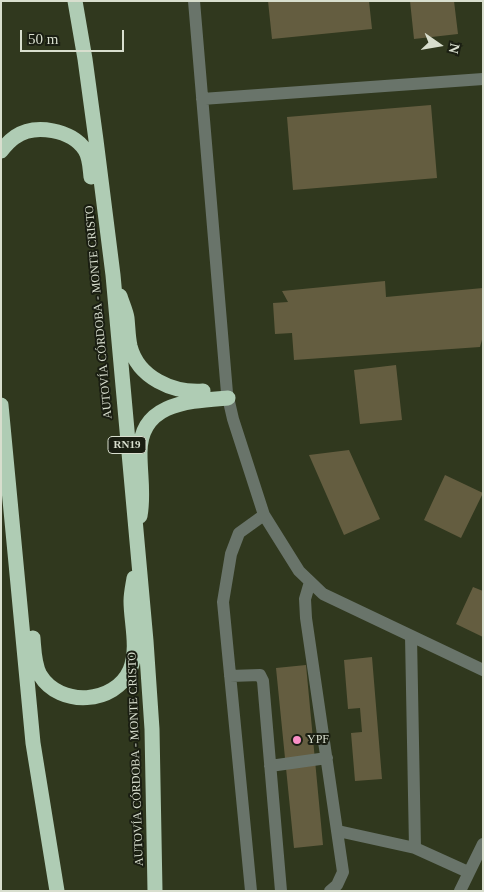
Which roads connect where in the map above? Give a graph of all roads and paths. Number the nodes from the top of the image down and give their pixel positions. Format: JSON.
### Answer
{"nodes":[{"id":1,"x":75,"y":1,"type":"edge"},
{"id":2,"x":194,"y":1,"type":"edge"},
{"id":3,"x":483,"y":79,"type":"edge"},
{"id":4,"x":202,"y":99,"type":"junction"},
{"id":5,"x":1,"y":151,"type":"edge"},
{"id":6,"x":112,"y":268,"type":"junction"},
{"id":7,"x":228,"y":393,"type":"junction"},
{"id":8,"x":1,"y":405,"type":"edge"},
{"id":9,"x":1,"y":507,"type":"edge"},
{"id":10,"x":264,"y":515,"type":"junction"},
{"id":11,"x":137,"y":543,"type":"junction"},
{"id":12,"x":15,"y":552,"type":"junction"},
{"id":13,"x":310,"y":582,"type":"junction"},
{"id":14,"x":411,"y":636,"type":"junction"},
{"id":15,"x":483,"y":670,"type":"edge"},
{"id":16,"x":230,"y":676,"type":"junction"},
{"id":17,"x":327,"y":758,"type":"junction"},
{"id":18,"x":270,"y":766,"type":"junction"},
{"id":19,"x":338,"y":831,"type":"junction"},
{"id":20,"x":483,"y":844,"type":"edge"},
{"id":21,"x":415,"y":848,"type":"junction"},
{"id":22,"x":468,"y":872,"type":"junction"},
{"id":23,"x":57,"y":891,"type":"edge"},
{"id":24,"x":155,"y":891,"type":"edge"},
{"id":25,"x":251,"y":891,"type":"edge"},
{"id":26,"x":281,"y":891,"type":"edge"},
{"id":27,"x":330,"y":891,"type":"edge"},
{"id":28,"x":460,"y":891,"type":"edge"}],
"edges":[{"from":1,"to":6,"type":"highway","name":"AUTOVÍA CÓRDOBA - MONTE CRISTO","number":"RN19"},
{"from":2,"to":4,"type":"street"},
{"from":3,"to":4,"type":"street"},
{"from":4,"to":7,"type":"street"},
{"from":5,"to":6,"type":"highway","number":"RN19"},
{"from":6,"to":7,"type":"highway"},
{"from":6,"to":11,"type":"highway","name":"AUTOVÍA CÓRDOBA - MONTE CRISTO","number":"RN19"},
{"from":7,"to":10,"type":"street"},
{"from":7,"to":11,"type":"highway"},
{"from":8,"to":12,"type":"highway","number":"RN19"},
{"from":9,"to":12,"type":"highway"},
{"from":10,"to":13,"type":"street"},
{"from":10,"to":16,"type":"street"},
{"from":11,"to":12,"type":"highway","number":"RN19"},
{"from":11,"to":24,"type":"highway","name":"AUTOVÍA CÓRDOBA - MONTE CRISTO","number":"RN19"},
{"from":12,"to":23,"type":"highway","number":"RN19"},
{"from":13,"to":14,"type":"street"},
{"from":13,"to":17,"type":"street"},
{"from":14,"to":15,"type":"street"},
{"from":14,"to":21,"type":"street"},
{"from":16,"to":18,"type":"street"},
{"from":16,"to":25,"type":"street"},
{"from":17,"to":18,"type":"street"},
{"from":17,"to":19,"type":"street"},
{"from":18,"to":26,"type":"street"},
{"from":19,"to":21,"type":"street"},
{"from":19,"to":27,"type":"street"},
{"from":20,"to":22,"type":"street"},
{"from":21,"to":22,"type":"street"},
{"from":22,"to":28,"type":"street"}]}
